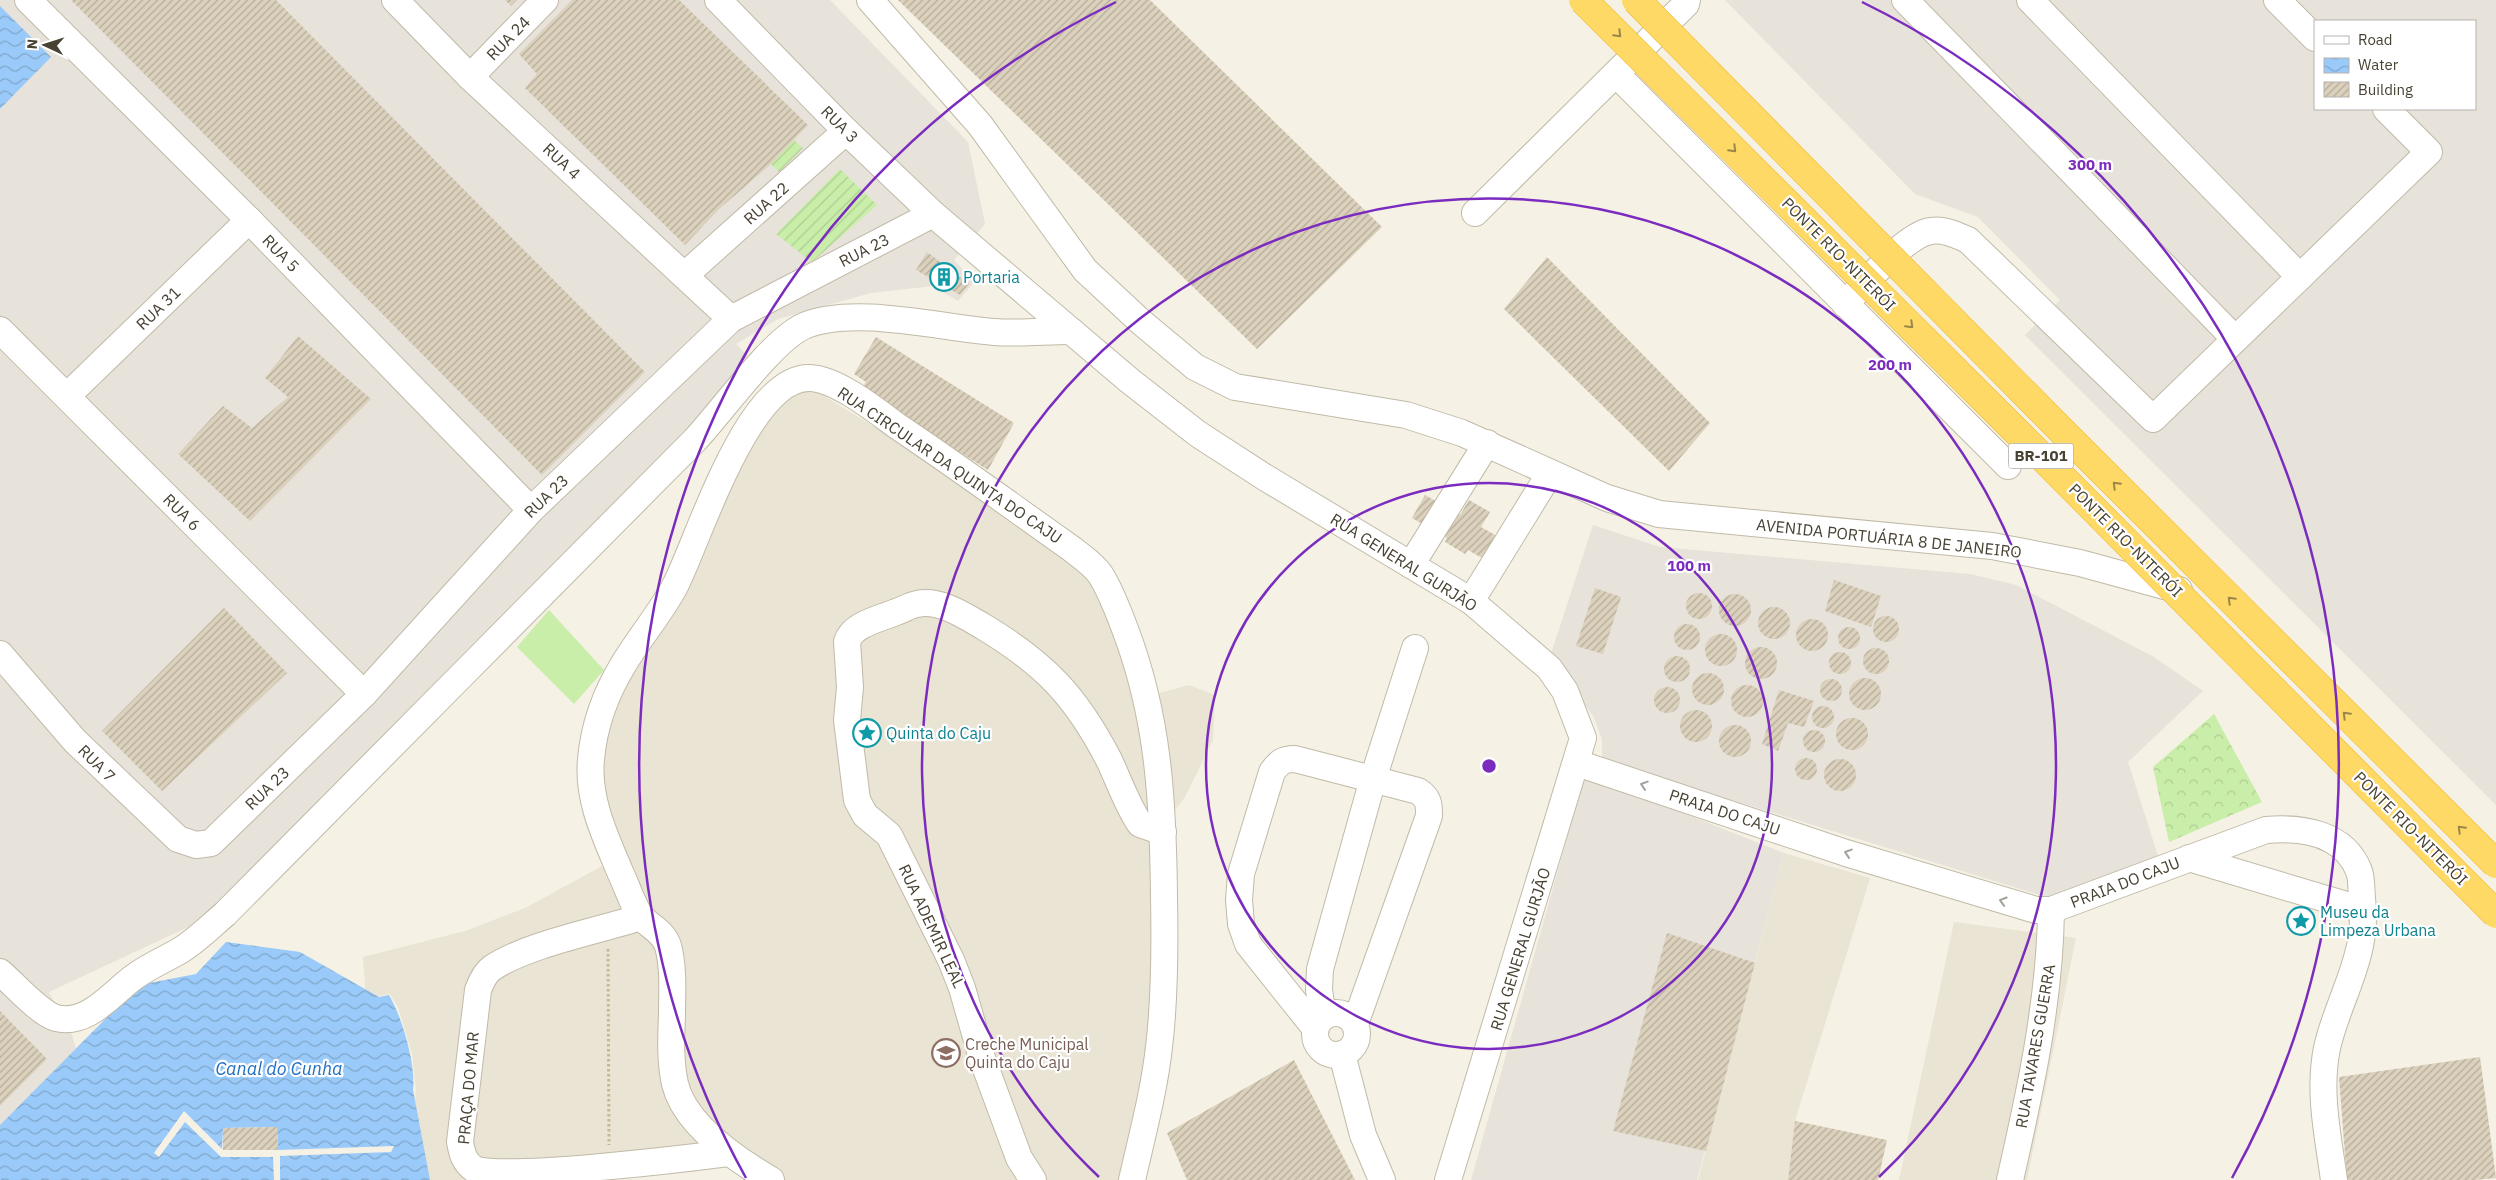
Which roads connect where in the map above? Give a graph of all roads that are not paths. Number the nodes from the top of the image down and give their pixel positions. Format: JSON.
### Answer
{"nodes":[{"id":1,"x":28,"y":0,"type":"edge"},
{"id":2,"x":395,"y":0,"type":"edge"},
{"id":3,"x":545,"y":0,"type":"edge"},
{"id":4,"x":718,"y":0,"type":"edge"},
{"id":5,"x":870,"y":0,"type":"edge"},
{"id":6,"x":1583,"y":0,"type":"edge"},
{"id":7,"x":1636,"y":0,"type":"edge"},
{"id":8,"x":1687,"y":0,"type":"edge"},
{"id":9,"x":1905,"y":0,"type":"edge"},
{"id":10,"x":2030,"y":0,"type":"edge"},
{"id":11,"x":2277,"y":0,"type":"edge"},
{"id":12,"x":2314,"y":37,"type":"edge"},
{"id":13,"x":1616,"y":74,"type":"junction"},
{"id":14,"x":470,"y":77,"type":"junction"},
{"id":15,"x":2387,"y":110,"type":"edge"},
{"id":16,"x":846,"y":131,"type":"junction"},
{"id":17,"x":1475,"y":213,"type":"dead end"},
{"id":18,"x":933,"y":214,"type":"junction"},
{"id":19,"x":249,"y":220,"type":"junction"},
{"id":20,"x":967,"y":244,"type":"joint"},
{"id":21,"x":686,"y":275,"type":"junction"},
{"id":22,"x":2300,"y":277,"type":"junction"},
{"id":23,"x":1846,"y":304,"type":"junction"},
{"id":24,"x":731,"y":319,"type":"junction"},
{"id":25,"x":0,"y":330,"type":"edge"},
{"id":26,"x":1071,"y":331,"type":"junction"},
{"id":27,"x":2235,"y":340,"type":"junction"},
{"id":28,"x":67,"y":396,"type":"junction"},
{"id":29,"x":1486,"y":443,"type":"junction"},
{"id":30,"x":2008,"y":466,"type":"dead end"},
{"id":31,"x":1550,"y":473,"type":"junction"},
{"id":32,"x":531,"y":510,"type":"junction"},
{"id":33,"x":1411,"y":565,"type":"junction"},
{"id":34,"x":1472,"y":601,"type":"junction"},
{"id":35,"x":1415,"y":648,"type":"dead end"},
{"id":36,"x":0,"y":654,"type":"edge"},
{"id":37,"x":364,"y":694,"type":"junction"},
{"id":38,"x":1577,"y":763,"type":"junction"},
{"id":39,"x":1373,"y":779,"type":"junction"},
{"id":40,"x":1163,"y":832,"type":"junction"},
{"id":41,"x":211,"y":843,"type":"joint"},
{"id":42,"x":2189,"y":858,"type":"junction"},
{"id":43,"x":2496,"y":864,"type":"edge"},
{"id":44,"x":2496,"y":897,"type":"edge"},
{"id":45,"x":2051,"y":910,"type":"junction"},
{"id":46,"x":2363,"y":910,"type":"junction"},
{"id":47,"x":2496,"y":914,"type":"edge"},
{"id":48,"x":641,"y":917,"type":"junction"},
{"id":49,"x":0,"y":972,"type":"edge"},
{"id":50,"x":1319,"y":1022,"type":"junction"},
{"id":51,"x":1355,"y":1024,"type":"junction"},
{"id":52,"x":1342,"y":1054,"type":"junction"},
{"id":53,"x":728,"y":1153,"type":"junction"},
{"id":54,"x":771,"y":1180,"type":"edge"},
{"id":55,"x":1033,"y":1180,"type":"edge"},
{"id":56,"x":1132,"y":1180,"type":"edge"},
{"id":57,"x":1382,"y":1180,"type":"edge"},
{"id":58,"x":1448,"y":1180,"type":"edge"},
{"id":59,"x":2010,"y":1180,"type":"edge"},
{"id":60,"x":2334,"y":1180,"type":"edge"}],
"edges":[{"from":1,"to":19,"type":"street","name":"RUA 5"},
{"from":2,"to":14,"type":"street","name":"RUA 4"},
{"from":3,"to":14,"type":"street","name":"RUA 24"},
{"from":4,"to":16,"type":"street","name":"RUA 3"},
{"from":5,"to":29,"type":"street","name":"AVENIDA PORTUÁRIA 8 DE JANEIRO"},
{"from":6,"to":47,"type":"highway","name":"PONTE RIO-NITERÓI","number":"BR-101","one_way":true,"bridge":true},
{"from":43,"to":7,"type":"highway","name":"PONTE RIO-NITERÓI","number":"BR-101","one_way":true,"bridge":true},
{"from":8,"to":13,"type":"street"},
{"from":9,"to":27,"type":"street"},
{"from":10,"to":22,"type":"street"},
{"from":11,"to":12,"type":"street"},
{"from":13,"to":17,"type":"street"},
{"from":13,"to":23,"type":"street"},
{"from":14,"to":21,"type":"street","name":"RUA 4"},
{"from":15,"to":22,"type":"street"},
{"from":16,"to":18,"type":"street","name":"RUA 3"},
{"from":16,"to":21,"type":"street","name":"RUA 22"},
{"from":18,"to":20,"type":"street","name":"RUA 3"},
{"from":18,"to":24,"type":"street","name":"RUA 23"},
{"from":19,"to":28,"type":"street","name":"RUA 31"},
{"from":19,"to":32,"type":"street","name":"RUA 5"},
{"from":20,"to":26,"type":"street","name":"RUA GENERAL GURJÃO"},
{"from":21,"to":24,"type":"street","name":"RUA 4"},
{"from":22,"to":27,"type":"street"},
{"from":23,"to":27,"type":"street"},
{"from":23,"to":30,"type":"street"},
{"from":24,"to":32,"type":"street","name":"RUA 23"},
{"from":25,"to":28,"type":"street","name":"RUA 6"},
{"from":26,"to":33,"type":"street","name":"RUA GENERAL GURJÃO"},
{"from":26,"to":49,"type":"street"},
{"from":28,"to":37,"type":"street","name":"RUA 6"},
{"from":29,"to":31,"type":"street","name":"AVENIDA PORTUÁRIA 8 DE JANEIRO"},
{"from":29,"to":33,"type":"street"},
{"from":31,"to":34,"type":"street"},
{"from":31,"to":44,"type":"street","name":"AVENIDA PORTUÁRIA 8 DE JANEIRO"},
{"from":32,"to":37,"type":"street","name":"RUA 23"},
{"from":33,"to":34,"type":"street","name":"RUA GENERAL GURJÃO"},
{"from":34,"to":38,"type":"street","name":"RUA GENERAL GURJÃO"},
{"from":35,"to":39,"type":"street"},
{"from":36,"to":41,"type":"street","name":"RUA 7"},
{"from":37,"to":41,"type":"street","name":"RUA 23"},
{"from":45,"to":38,"type":"street","name":"PRAIA DO CAJU","one_way":true},
{"from":38,"to":58,"type":"street","name":"RUA GENERAL GURJÃO"},
{"from":39,"to":50,"type":"street"},
{"from":39,"to":50,"type":"street"},
{"from":39,"to":51,"type":"street"},
{"from":40,"to":48,"type":"street","name":"RUA CIRCULAR DA QUINTA DO CAJU"},
{"from":40,"to":55,"type":"street","name":"RUA ADEMIR LEAL"},
{"from":40,"to":56,"type":"street","name":"RUA CIRCULAR DA QUINTA DO CAJU"},
{"from":42,"to":45,"type":"street","name":"PRAIA DO CAJU"},
{"from":42,"to":46,"type":"street"},
{"from":42,"to":46,"type":"street","name":"PRAIA DO CAJU"},
{"from":45,"to":59,"type":"street","name":"RUA TAVARES GUERRA"},
{"from":46,"to":60,"type":"street","name":"PRAIA DO CAJU"},
{"from":48,"to":53,"type":"street","name":"RUA CIRCULAR DA QUINTA DO CAJU"},
{"from":48,"to":53,"type":"street","name":"PRAÇA DO MAR"},
{"from":50,"to":51,"type":"street"},
{"from":50,"to":52,"type":"street"},
{"from":51,"to":52,"type":"street"},
{"from":52,"to":57,"type":"street"},
{"from":53,"to":54,"type":"street","name":"RUA CIRCULAR DA QUINTA DO CAJU"}]}
